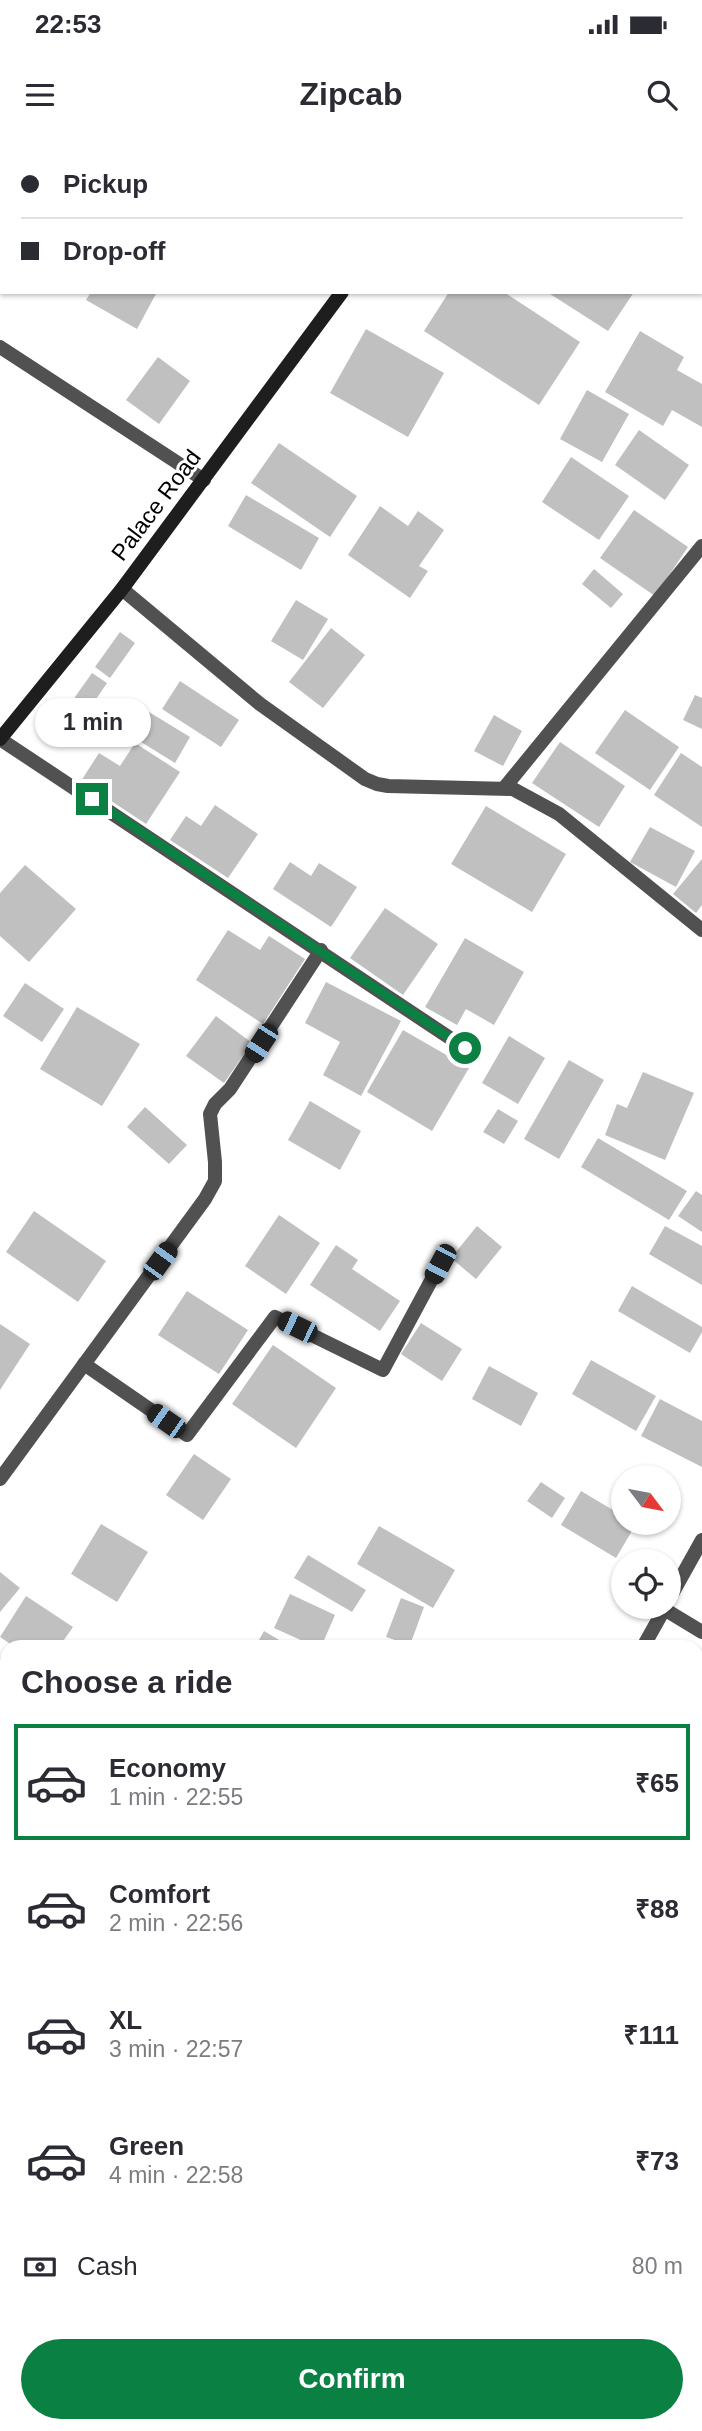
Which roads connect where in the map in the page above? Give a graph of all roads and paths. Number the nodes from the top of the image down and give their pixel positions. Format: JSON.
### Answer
{"nodes":[{"id":1,"x":341,"y":294,"type":"edge"},
{"id":2,"x":0,"y":347,"type":"edge"},
{"id":3,"x":204,"y":480,"type":"junction"},
{"id":4,"x":702,"y":546,"type":"edge"},
{"id":5,"x":122,"y":589,"type":"junction"},
{"id":6,"x":0,"y":739,"type":"edge"},
{"id":7,"x":505,"y":787,"type":"junction"},
{"id":8,"x":702,"y":930,"type":"edge"},
{"id":9,"x":321,"y":950,"type":"junction"},
{"id":10,"x":465,"y":1048,"type":"dead end"},
{"id":11,"x":440,"y":1264,"type":"dead end"},
{"id":12,"x":84,"y":1364,"type":"junction"},
{"id":13,"x":0,"y":1479,"type":"edge"},
{"id":14,"x":702,"y":1540,"type":"edge"},
{"id":15,"x":681,"y":1578,"type":"edge"},
{"id":16,"x":681,"y":1617,"type":"edge"},
{"id":17,"x":659,"y":1619,"type":"edge"},
{"id":18,"x":702,"y":1632,"type":"edge"},
{"id":19,"x":647,"y":1640,"type":"edge"}],
"edges":[{"from":1,"to":3,"type":"main road","name":"Palace Road"},
{"from":2,"to":3,"type":"street"},
{"from":3,"to":5,"type":"main road","name":"Palace Road"},
{"from":4,"to":7,"type":"street"},
{"from":5,"to":6,"type":"main road","name":"Palace Road"},
{"from":5,"to":7,"type":"street"},
{"from":6,"to":9,"type":"street"},
{"from":7,"to":8,"type":"street"},
{"from":9,"to":10,"type":"street"},
{"from":9,"to":12,"type":"street"},
{"from":11,"to":12,"type":"street"},
{"from":12,"to":13,"type":"street"},
{"from":14,"to":15,"type":"street"},
{"from":16,"to":18,"type":"street"},
{"from":17,"to":19,"type":"street"}]}
